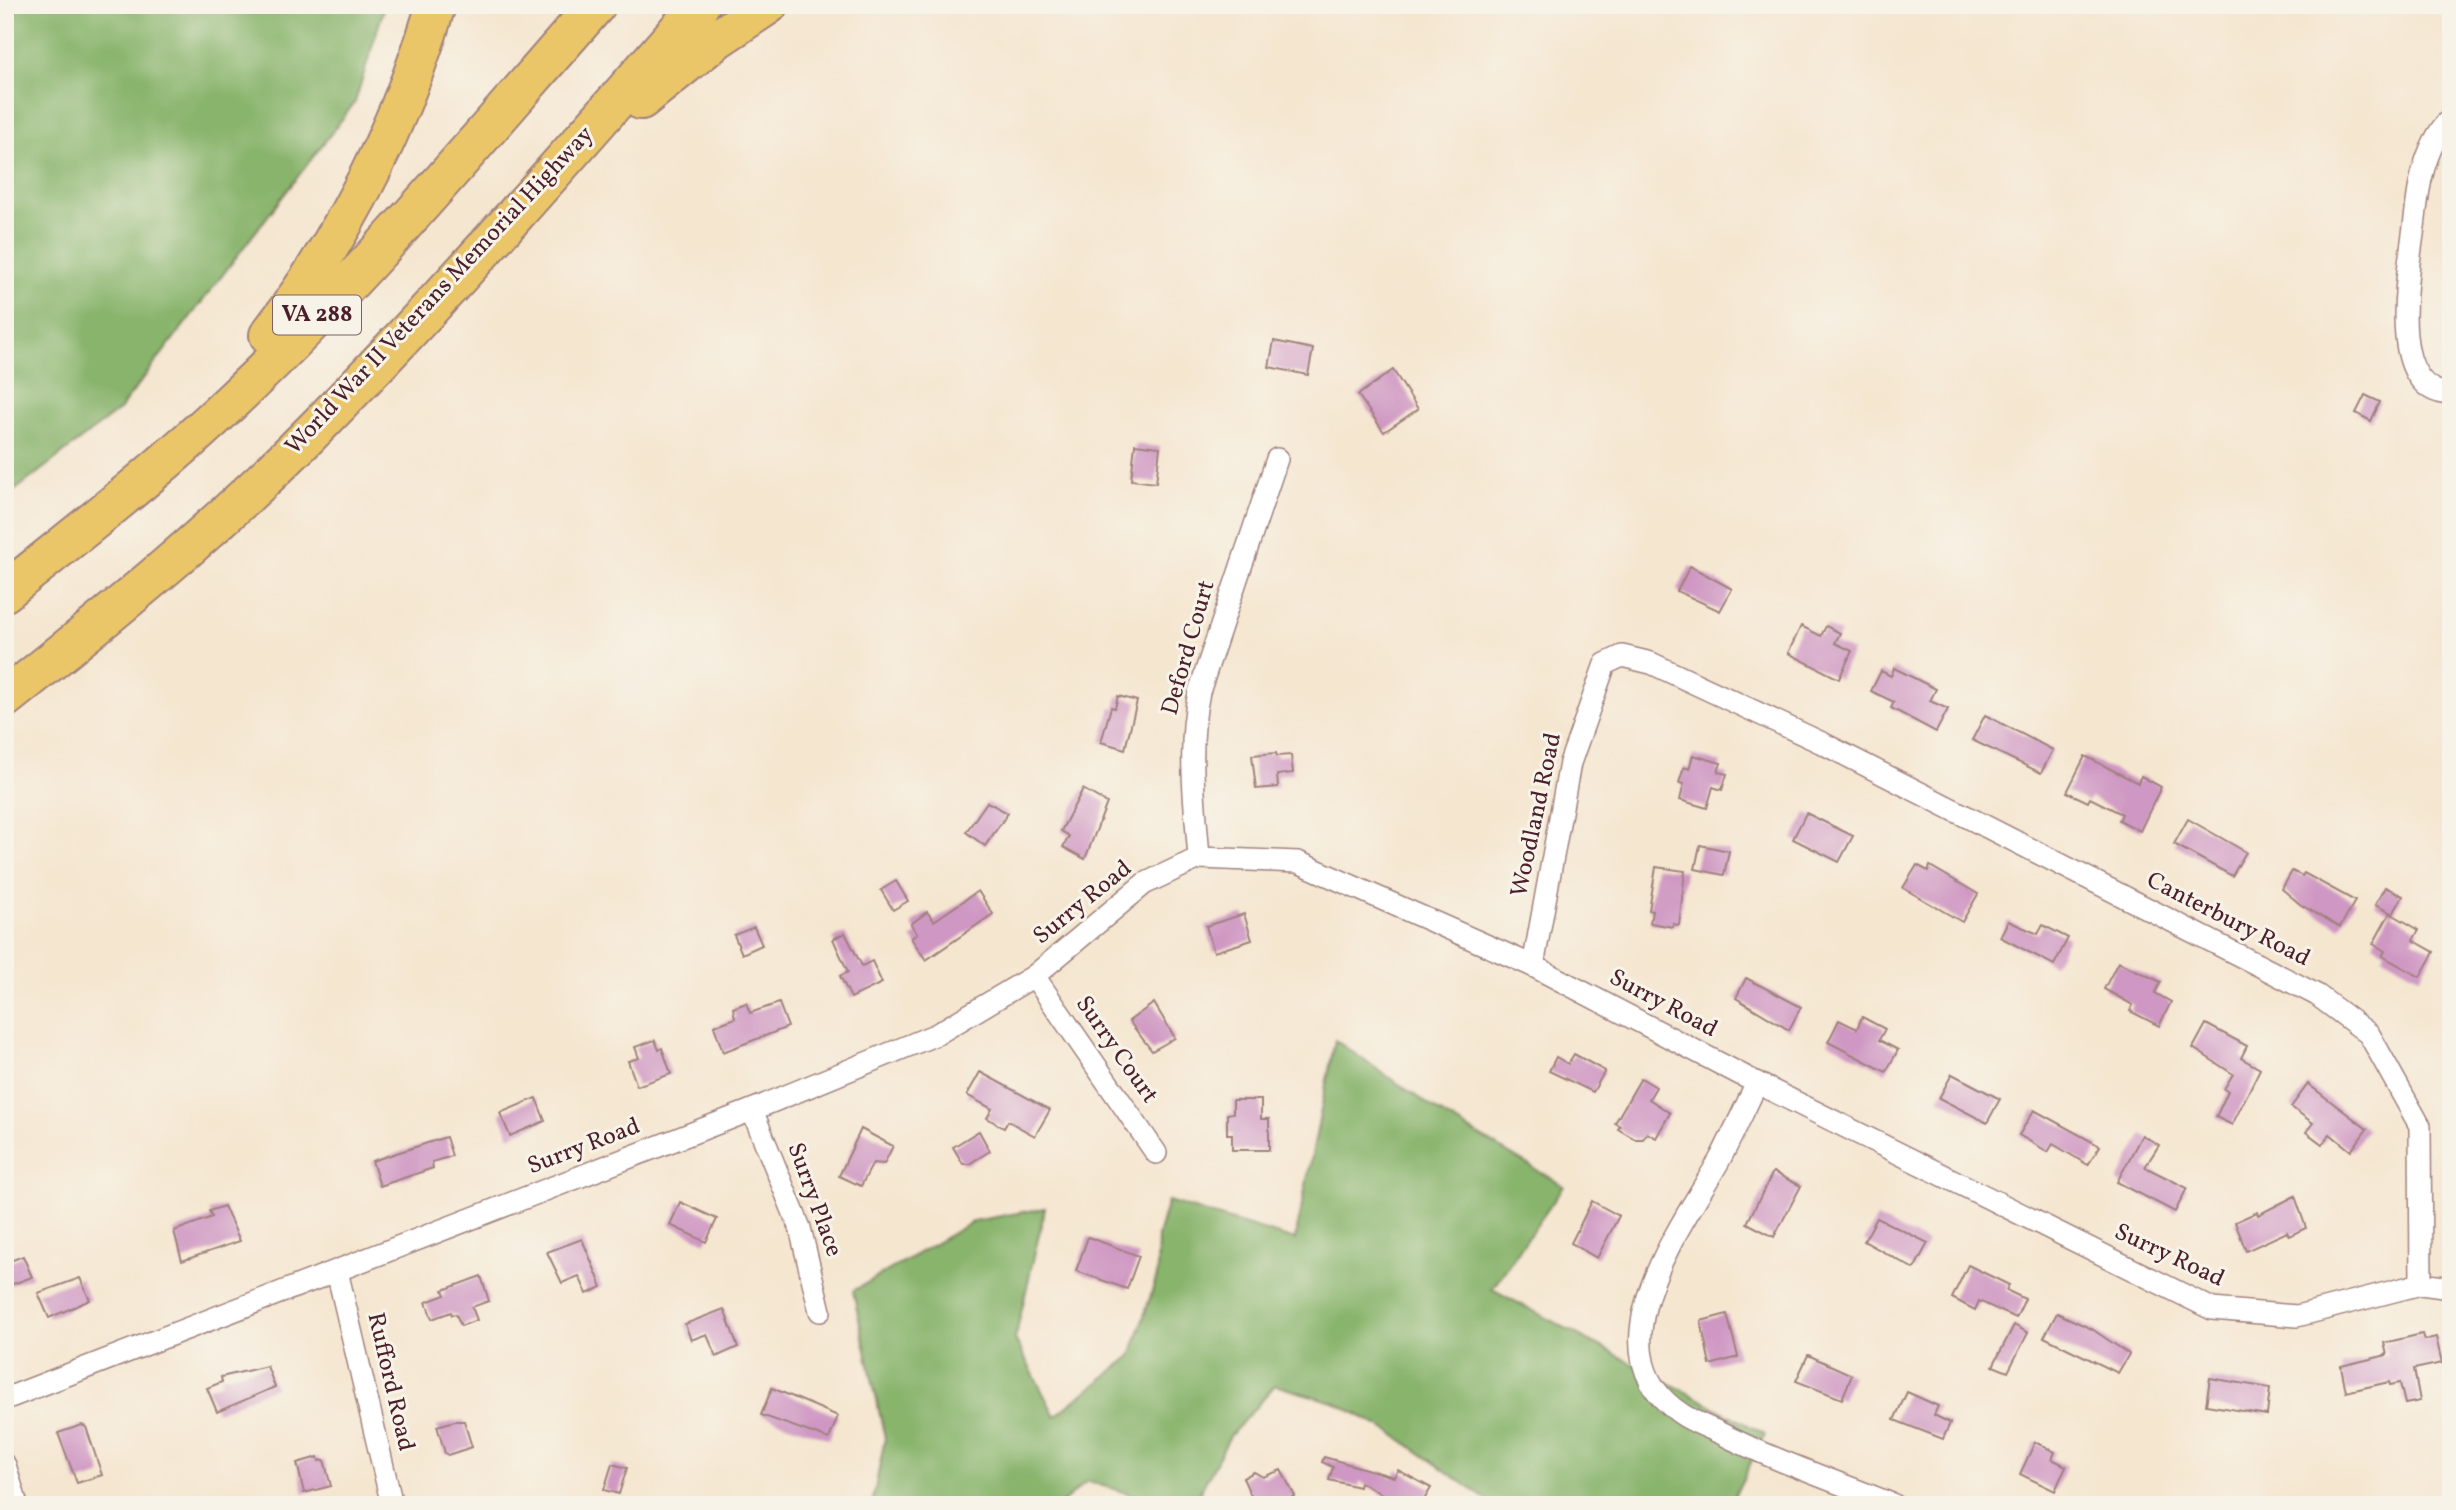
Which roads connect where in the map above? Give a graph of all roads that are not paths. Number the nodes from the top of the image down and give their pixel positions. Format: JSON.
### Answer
{"nodes":[{"id":1,"x":436,"y":5,"type":"edge"},
{"id":2,"x":596,"y":5,"type":"edge"},
{"id":3,"x":700,"y":5,"type":"edge"},
{"id":4,"x":768,"y":5,"type":"edge"},
{"id":5,"x":2451,"y":118,"type":"edge"},
{"id":6,"x":560,"y":165,"type":"junction"},
{"id":7,"x":2451,"y":394,"type":"edge"},
{"id":8,"x":234,"y":399,"type":"junction"},
{"id":9,"x":1277,"y":459,"type":"dead end"},
{"id":10,"x":5,"y":592,"type":"edge"},
{"id":11,"x":5,"y":698,"type":"edge"},
{"id":12,"x":1822,"y":743,"type":"joint"},
{"id":13,"x":1199,"y":858,"type":"junction"},
{"id":14,"x":1533,"y":966,"type":"junction"},
{"id":15,"x":1034,"y":976,"type":"junction"},
{"id":16,"x":1757,"y":1083,"type":"junction"},
{"id":17,"x":752,"y":1110,"type":"junction"},
{"id":18,"x":1156,"y":1153,"type":"dead end"},
{"id":19,"x":337,"y":1270,"type":"junction"},
{"id":20,"x":2421,"y":1284,"type":"junction"},
{"id":21,"x":2451,"y":1288,"type":"edge"},
{"id":22,"x":820,"y":1311,"type":"dead end"},
{"id":23,"x":5,"y":1399,"type":"edge"},
{"id":24,"x":5,"y":1465,"type":"edge"},
{"id":25,"x":17,"y":1505,"type":"edge"},
{"id":26,"x":392,"y":1505,"type":"edge"},
{"id":27,"x":1894,"y":1505,"type":"edge"}],
"edges":[{"from":1,"to":8,"type":"highway"},
{"from":2,"to":8,"type":"highway","number":"VA 288"},
{"from":3,"to":6,"type":"highway","name":"World War II Veterans Memorial Highway","number":"VA 288"},
{"from":4,"to":6,"type":"highway"},
{"from":5,"to":7,"type":"street"},
{"from":6,"to":11,"type":"highway","name":"World War II Veterans Memorial Highway","number":"VA 288"},
{"from":8,"to":10,"type":"highway","number":"VA 288"},
{"from":9,"to":13,"type":"street","name":"Deford Court"},
{"from":12,"to":14,"type":"street","name":"Woodland Road"},
{"from":12,"to":20,"type":"street","name":"Canterbury Road"},
{"from":13,"to":14,"type":"street","name":"Surry Road"},
{"from":13,"to":15,"type":"street","name":"Surry Road"},
{"from":14,"to":16,"type":"street","name":"Surry Road"},
{"from":15,"to":17,"type":"street","name":"Surry Road"},
{"from":15,"to":18,"type":"street","name":"Surry Court"},
{"from":16,"to":20,"type":"street","name":"Surry Road"},
{"from":16,"to":27,"type":"street"},
{"from":17,"to":19,"type":"street","name":"Surry Road"},
{"from":17,"to":22,"type":"street","name":"Surry Place"},
{"from":19,"to":23,"type":"street","name":"Surry Road"},
{"from":19,"to":26,"type":"street","name":"Rufford Road"},
{"from":20,"to":21,"type":"street"},
{"from":24,"to":25,"type":"street"}]}
